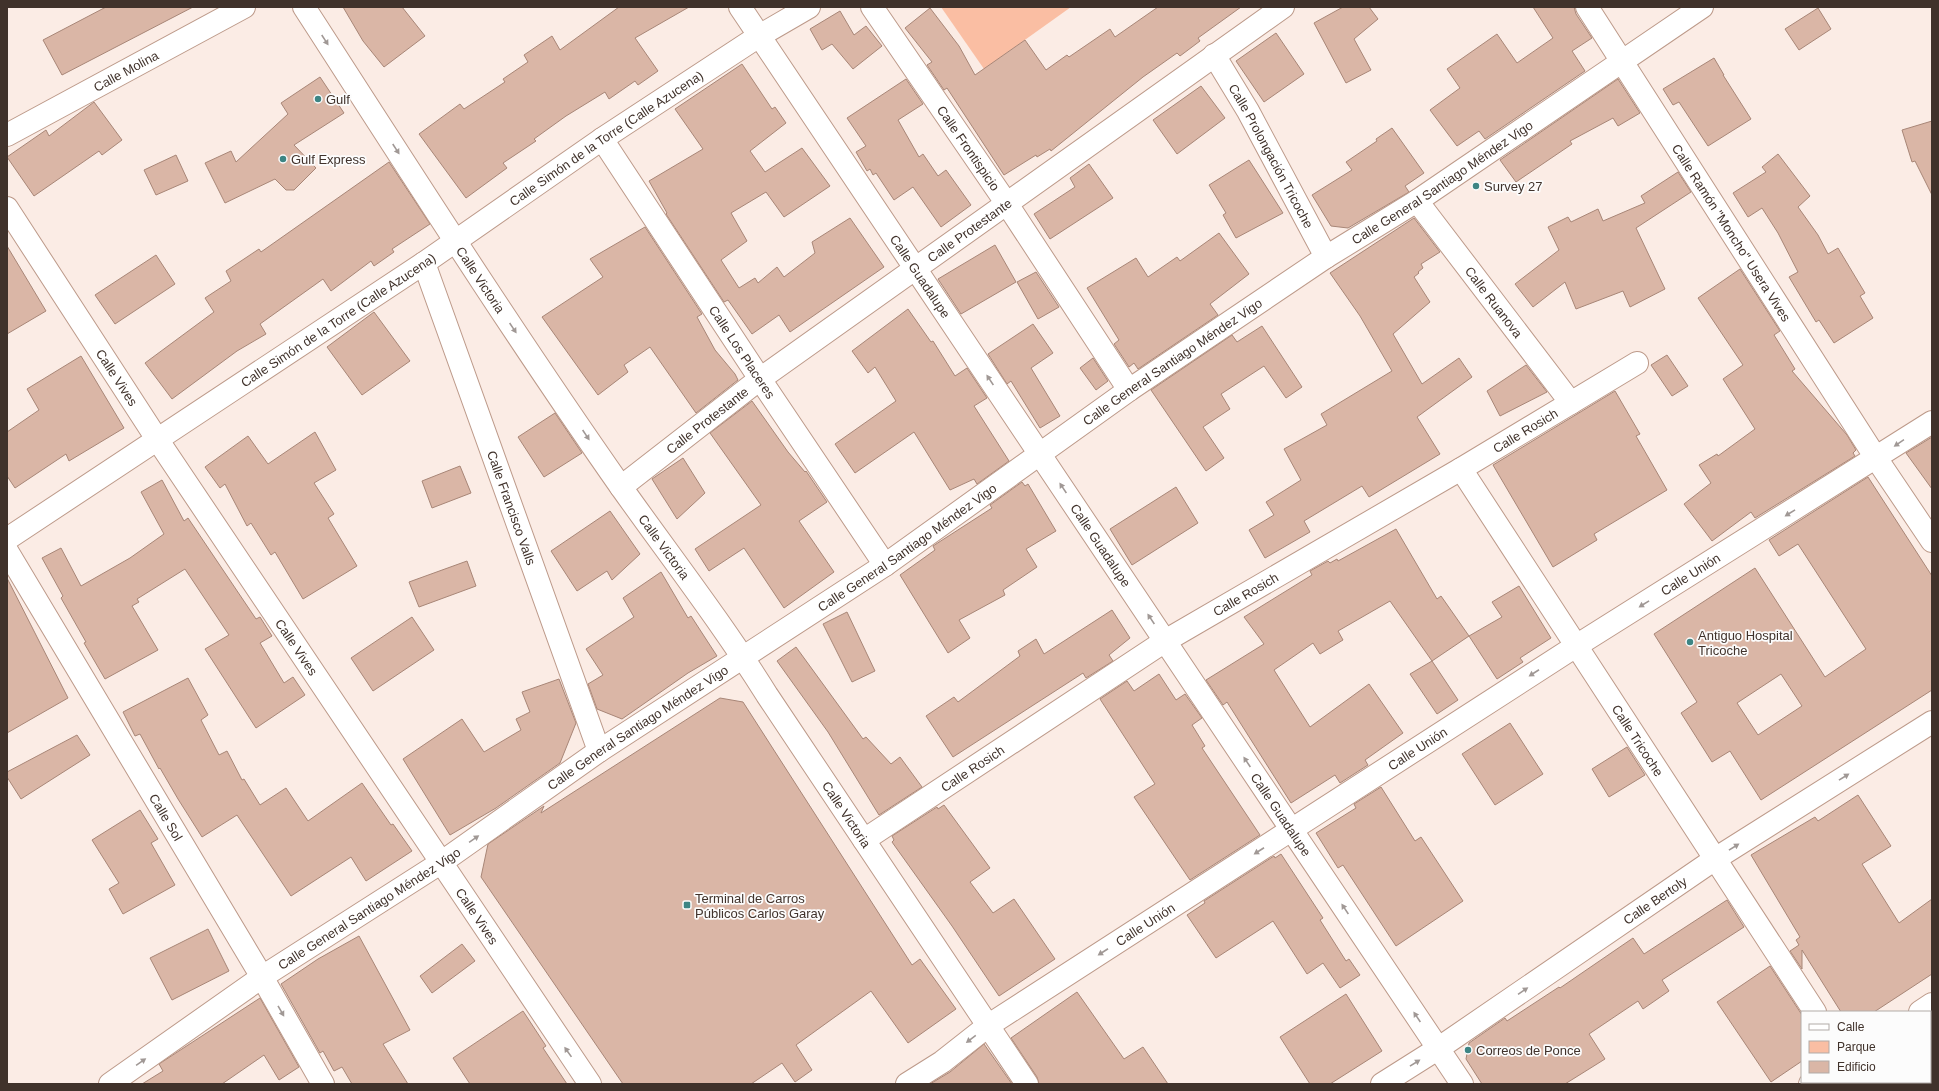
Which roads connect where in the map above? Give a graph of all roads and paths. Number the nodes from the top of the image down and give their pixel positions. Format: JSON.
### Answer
{"nodes":[{"id":1,"x":244,"y":7,"type":"edge"},
{"id":2,"x":304,"y":7,"type":"edge"},
{"id":3,"x":740,"y":7,"type":"edge"},
{"id":4,"x":809,"y":7,"type":"edge"},
{"id":5,"x":872,"y":7,"type":"edge"},
{"id":6,"x":1283,"y":7,"type":"edge"},
{"id":7,"x":1587,"y":7,"type":"edge"},
{"id":8,"x":1702,"y":7,"type":"edge"},
{"id":9,"x":759,"y":36,"type":"junction"},
{"id":10,"x":1214,"y":55,"type":"junction"},
{"id":11,"x":1622,"y":62,"type":"junction"},
{"id":12,"x":7,"y":135,"type":"edge"},
{"id":13,"x":602,"y":139,"type":"junction"},
{"id":14,"x":1417,"y":201,"type":"junction"},
{"id":15,"x":1007,"y":204,"type":"junction"},
{"id":16,"x":7,"y":208,"type":"edge"},
{"id":17,"x":455,"y":242,"type":"junction"},
{"id":18,"x":1326,"y":257,"type":"junction"},
{"id":19,"x":424,"y":263,"type":"junction"},
{"id":20,"x":915,"y":268,"type":"junction"},
{"id":21,"x":1637,"y":363,"type":"dead end"},
{"id":22,"x":760,"y":379,"type":"junction"},
{"id":23,"x":1129,"y":390,"type":"junction"},
{"id":24,"x":1571,"y":403,"type":"junction"},
{"id":25,"x":1932,"y":422,"type":"edge"},
{"id":26,"x":157,"y":439,"type":"junction"},
{"id":27,"x":1040,"y":454,"type":"junction"},
{"id":28,"x":1876,"y":458,"type":"junction"},
{"id":29,"x":1461,"y":469,"type":"junction"},
{"id":30,"x":621,"y":487,"type":"junction"},
{"id":31,"x":7,"y":539,"type":"edge"},
{"id":32,"x":1932,"y":541,"type":"edge"},
{"id":33,"x":7,"y":551,"type":"edge"},
{"id":34,"x":885,"y":564,"type":"junction"},
{"id":35,"x":1166,"y":641,"type":"junction"},
{"id":36,"x":1576,"y":646,"type":"junction"},
{"id":37,"x":744,"y":657,"type":"junction"},
{"id":38,"x":1932,"y":722,"type":"edge"},
{"id":39,"x":599,"y":752,"type":"junction"},
{"id":40,"x":1292,"y":830,"type":"junction"},
{"id":41,"x":864,"y":840,"type":"junction"},
{"id":42,"x":1715,"y":859,"type":"junction"},
{"id":43,"x":442,"y":862,"type":"junction"},
{"id":44,"x":262,"y":977,"type":"junction"},
{"id":45,"x":1932,"y":1004,"type":"edge"},
{"id":46,"x":1814,"y":1011,"type":"edge"},
{"id":47,"x":1922,"y":1011,"type":"edge"},
{"id":48,"x":989,"y":1026,"type":"junction"},
{"id":49,"x":1438,"y":1048,"type":"junction"},
{"id":50,"x":110,"y":1084,"type":"edge"},
{"id":51,"x":323,"y":1084,"type":"edge"},
{"id":52,"x":590,"y":1084,"type":"edge"},
{"id":53,"x":908,"y":1084,"type":"edge"},
{"id":54,"x":1027,"y":1084,"type":"edge"},
{"id":55,"x":1382,"y":1084,"type":"edge"},
{"id":56,"x":1462,"y":1084,"type":"edge"}],
"edges":[{"from":1,"to":12,"type":"street","name":"Calle Molina"},
{"from":2,"to":17,"type":"street","name":"Calle Victoria","one_way":true},
{"from":3,"to":9,"type":"street","name":"Calle Guadalupe"},
{"from":4,"to":9,"type":"street","name":"Calle Simón de la Torre (Calle Azucena)"},
{"from":5,"to":15,"type":"street","name":"Calle Frontispicio"},
{"from":6,"to":10,"type":"street","name":"Calle Protestante"},
{"from":7,"to":11,"type":"street","name":"Calle Ramón \"Moncho\" Usera Vives"},
{"from":8,"to":11,"type":"street","name":"Calle General Santiago Méndez Vigo"},
{"from":9,"to":13,"type":"street","name":"Calle Simón de la Torre (Calle Azucena)"},
{"from":9,"to":20,"type":"street","name":"Calle Guadalupe"},
{"from":10,"to":15,"type":"street","name":"Calle Protestante"},
{"from":10,"to":18,"type":"street","name":"Calle Prolongación Tricoche"},
{"from":11,"to":14,"type":"street","name":"Calle General Santiago Méndez Vigo"},
{"from":11,"to":28,"type":"street","name":"Calle Ramón \"Moncho\" Usera Vives"},
{"from":13,"to":17,"type":"street","name":"Calle Simón de la Torre (Calle Azucena)"},
{"from":13,"to":22,"type":"street","name":"Calle Los Placeres"},
{"from":14,"to":18,"type":"street","name":"Calle General Santiago Méndez Vigo"},
{"from":14,"to":24,"type":"street","name":"Calle Ruanova"},
{"from":15,"to":20,"type":"street","name":"Calle Protestante"},
{"from":15,"to":23,"type":"street","name":"Calle Frontispicio"},
{"from":16,"to":26,"type":"street","name":"Calle Vives"},
{"from":17,"to":19,"type":"street","name":"Calle Simón de la Torre (Calle Azucena)"},
{"from":17,"to":30,"type":"street","name":"Calle Victoria","one_way":true},
{"from":18,"to":23,"type":"street","name":"Calle General Santiago Méndez Vigo"},
{"from":19,"to":26,"type":"street","name":"Calle Simón de la Torre (Calle Azucena)"},
{"from":19,"to":39,"type":"street","name":"Calle Francisco Valls"},
{"from":20,"to":22,"type":"street","name":"Calle Protestante"},
{"from":27,"to":20,"type":"street","name":"Calle Guadalupe","one_way":true},
{"from":21,"to":24,"type":"street","name":"Calle Rosich"},
{"from":22,"to":30,"type":"street","name":"Calle Protestante"},
{"from":22,"to":34,"type":"street","name":"Calle Los Placeres"},
{"from":23,"to":27,"type":"street","name":"Calle General Santiago Méndez Vigo"},
{"from":24,"to":29,"type":"street","name":"Calle Rosich"},
{"from":25,"to":28,"type":"street","name":"Calle Unión","one_way":true},
{"from":26,"to":31,"type":"street","name":"Calle Simón de la Torre (Calle Azucena)"},
{"from":26,"to":43,"type":"street","name":"Calle Vives"},
{"from":27,"to":34,"type":"street","name":"Calle General Santiago Méndez Vigo"},
{"from":35,"to":27,"type":"street","name":"Calle Guadalupe","one_way":true},
{"from":28,"to":32,"type":"street","name":"Calle Ramón \"Moncho\" Usera Vives"},
{"from":28,"to":36,"type":"street","name":"Calle Unión","one_way":true},
{"from":29,"to":35,"type":"street","name":"Calle Rosich"},
{"from":29,"to":36,"type":"street","name":"Calle Tricoche"},
{"from":30,"to":37,"type":"street","name":"Calle Victoria"},
{"from":33,"to":44,"type":"street","name":"Calle Sol"},
{"from":34,"to":37,"type":"street","name":"Calle General Santiago Méndez Vigo"},
{"from":40,"to":35,"type":"street","name":"Calle Guadalupe","one_way":true},
{"from":35,"to":41,"type":"street","name":"Calle Rosich"},
{"from":36,"to":40,"type":"street","name":"Calle Unión","one_way":true},
{"from":36,"to":42,"type":"street","name":"Calle Tricoche"},
{"from":37,"to":39,"type":"street","name":"Calle General Santiago Méndez Vigo"},
{"from":37,"to":41,"type":"street","name":"Calle Victoria"},
{"from":42,"to":38,"type":"street","name":"Calle Bertoly","one_way":true},
{"from":43,"to":39,"type":"street","name":"Calle General Santiago Méndez Vigo","one_way":true},
{"from":40,"to":48,"type":"street","name":"Calle Unión","one_way":true},
{"from":49,"to":40,"type":"street","name":"Calle Guadalupe","one_way":true},
{"from":41,"to":48,"type":"street","name":"Calle Victoria"},
{"from":42,"to":46,"type":"street","name":"Calle Tricoche"},
{"from":49,"to":42,"type":"street","name":"Calle Bertoly","one_way":true},
{"from":43,"to":44,"type":"street","name":"Calle General Santiago Méndez Vigo"},
{"from":52,"to":43,"type":"street","name":"Calle Vives","one_way":true},
{"from":50,"to":44,"type":"street","name":"Calle General Santiago Méndez Vigo","one_way":true},
{"from":44,"to":51,"type":"street","name":"Calle Sol","one_way":true},
{"from":45,"to":47,"type":"street"},
{"from":48,"to":53,"type":"street","name":"Calle Unión","one_way":true},
{"from":48,"to":54,"type":"street","name":"Calle Victoria"},
{"from":55,"to":49,"type":"street","name":"Calle Bertoly","one_way":true},
{"from":49,"to":56,"type":"street","name":"Calle Guadalupe"}]}
